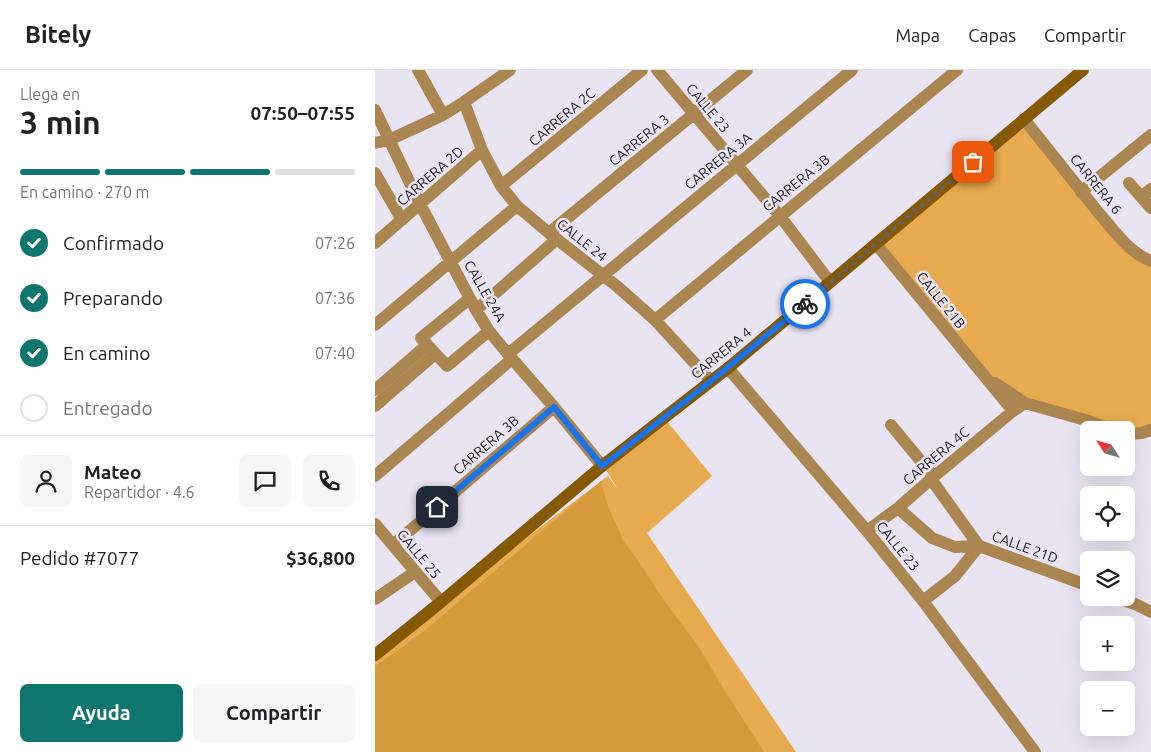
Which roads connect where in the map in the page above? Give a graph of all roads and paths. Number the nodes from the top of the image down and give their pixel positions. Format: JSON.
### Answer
{"nodes":[{"id":1,"x":418,"y":70,"type":"edge"},
{"id":2,"x":510,"y":70,"type":"edge"},
{"id":3,"x":642,"y":70,"type":"edge"},
{"id":4,"x":657,"y":70,"type":"edge"},
{"id":5,"x":747,"y":70,"type":"edge"},
{"id":6,"x":852,"y":70,"type":"edge"},
{"id":7,"x":957,"y":70,"type":"edge"},
{"id":8,"x":1083,"y":70,"type":"edge"},
{"id":9,"x":464,"y":102,"type":"junction"},
{"id":10,"x":375,"y":110,"type":"edge"},
{"id":11,"x":694,"y":114,"type":"junction"},
{"id":12,"x":443,"y":115,"type":"junction"},
{"id":13,"x":1024,"y":119,"type":"junction"},
{"id":14,"x":1151,"y":135,"type":"edge"},
{"id":15,"x":389,"y":140,"type":"junction"},
{"id":16,"x":375,"y":143,"type":"edge"},
{"id":17,"x":482,"y":150,"type":"junction"},
{"id":18,"x":736,"y":165,"type":"junction"},
{"id":19,"x":375,"y":173,"type":"edge"},
{"id":20,"x":1129,"y":183,"type":"dead end"},
{"id":21,"x":501,"y":186,"type":"junction"},
{"id":22,"x":1081,"y":192,"type":"junction"},
{"id":23,"x":1146,"y":193,"type":"edge"},
{"id":24,"x":420,"y":204,"type":"junction"},
{"id":25,"x":517,"y":206,"type":"junction"},
{"id":26,"x":1151,"y":208,"type":"edge"},
{"id":27,"x":780,"y":216,"type":"junction"},
{"id":28,"x":402,"y":220,"type":"junction"},
{"id":29,"x":553,"y":236,"type":"junction"},
{"id":30,"x":375,"y":243,"type":"edge"},
{"id":31,"x":876,"y":244,"type":"junction"},
{"id":32,"x":1151,"y":260,"type":"edge"},
{"id":33,"x":451,"y":262,"type":"junction"},
{"id":34,"x":603,"y":275,"type":"junction"},
{"id":35,"x":830,"y":282,"type":"junction"},
{"id":36,"x":472,"y":305,"type":"junction"},
{"id":37,"x":655,"y":320,"type":"junction"},
{"id":38,"x":375,"y":325,"type":"edge"},
{"id":39,"x":489,"y":331,"type":"junction"},
{"id":40,"x":431,"y":349,"type":"junction"},
{"id":41,"x":510,"y":357,"type":"junction"},
{"id":42,"x":728,"y":368,"type":"junction"},
{"id":43,"x":983,"y":375,"type":"junction"},
{"id":44,"x":711,"y":381,"type":"junction"},
{"id":45,"x":375,"y":390,"type":"edge"},
{"id":46,"x":1025,"y":403,"type":"junction"},
{"id":47,"x":375,"y":406,"type":"edge"},
{"id":48,"x":554,"y":407,"type":"junction"},
{"id":49,"x":1013,"y":411,"type":"junction"},
{"id":50,"x":1086,"y":421,"type":"edge"},
{"id":51,"x":891,"y":425,"type":"dead end"},
{"id":52,"x":1151,"y":430,"type":"edge"},
{"id":53,"x":1135,"y":433,"type":"edge"},
{"id":54,"x":602,"y":466,"type":"junction"},
{"id":55,"x":375,"y":476,"type":"edge"},
{"id":56,"x":932,"y":478,"type":"junction"},
{"id":57,"x":898,"y":508,"type":"junction"},
{"id":58,"x":375,"y":525,"type":"edge"},
{"id":59,"x":867,"y":531,"type":"junction"},
{"id":60,"x":393,"y":545,"type":"junction"},
{"id":61,"x":979,"y":546,"type":"junction"},
{"id":62,"x":415,"y":572,"type":"junction"},
{"id":63,"x":1080,"y":583,"type":"edge"},
{"id":64,"x":375,"y":599,"type":"edge"},
{"id":65,"x":923,"y":601,"type":"junction"},
{"id":66,"x":441,"y":602,"type":"junction"},
{"id":67,"x":1135,"y":604,"type":"edge"},
{"id":68,"x":1151,"y":612,"type":"edge"},
{"id":69,"x":375,"y":655,"type":"edge"},
{"id":70,"x":1035,"y":752,"type":"edge"}],
"edges":[{"from":1,"to":12,"type":"street"},
{"from":2,"to":9,"type":"street"},
{"from":3,"to":21,"type":"street","name":"CARRERA 2C"},
{"from":4,"to":11,"type":"street","name":"CALLE 23"},
{"from":5,"to":11,"type":"street","name":"CARRERA 3"},
{"from":6,"to":18,"type":"street","name":"CARRERA 3A"},
{"from":7,"to":27,"type":"street","name":"CARRERA 3B"},
{"from":8,"to":13,"type":"main road","name":"CARRERA 4"},
{"from":9,"to":12,"type":"street"},
{"from":9,"to":17,"type":"street","name":"CALLE 24"},
{"from":10,"to":15,"type":"street","name":"CALLE 24A"},
{"from":11,"to":18,"type":"street","name":"CALLE 23"},
{"from":11,"to":29,"type":"street","name":"CARRERA 3"},
{"from":12,"to":15,"type":"street"},
{"from":13,"to":22,"type":"street","name":"CARRERA 6"},
{"from":13,"to":31,"type":"main road","name":"CARRERA 4"},
{"from":14,"to":22,"type":"street"},
{"from":15,"to":16,"type":"street"},
{"from":15,"to":24,"type":"street","name":"CALLE 24A"},
{"from":17,"to":21,"type":"street","name":"CALLE 24"},
{"from":17,"to":24,"type":"street","name":"CARRERA 2D"},
{"from":18,"to":27,"type":"street","name":"CALLE 23"},
{"from":18,"to":34,"type":"street","name":"CARRERA 3A"},
{"from":19,"to":28,"type":"street"},
{"from":20,"to":23,"type":"street"},
{"from":21,"to":25,"type":"street","name":"CALLE 24"},
{"from":22,"to":32,"type":"street","name":"CARRERA 6"},
{"from":23,"to":26,"type":"street"},
{"from":24,"to":28,"type":"street","name":"CARRERA 2D"},
{"from":24,"to":33,"type":"street","name":"CALLE 24A"},
{"from":25,"to":29,"type":"street","name":"CALLE 24"},
{"from":25,"to":33,"type":"street"},
{"from":27,"to":35,"type":"street","name":"CALLE 23"},
{"from":27,"to":37,"type":"street","name":"CARRERA 3B"},
{"from":28,"to":30,"type":"street","name":"CARRERA 2D"},
{"from":29,"to":34,"type":"street","name":"CALLE 24"},
{"from":29,"to":36,"type":"street"},
{"from":31,"to":35,"type":"main road","name":"CARRERA 4"},
{"from":31,"to":43,"type":"street","name":"CALLE 21B"},
{"from":33,"to":36,"type":"street","name":"CALLE 24A"},
{"from":33,"to":38,"type":"street"},
{"from":34,"to":37,"type":"street","name":"CALLE 24"},
{"from":34,"to":41,"type":"street"},
{"from":35,"to":42,"type":"main road","name":"CARRERA 4"},
{"from":36,"to":39,"type":"street","name":"CALLE 24A"},
{"from":36,"to":40,"type":"street"},
{"from":37,"to":44,"type":"street","name":"CALLE 24"},
{"from":39,"to":40,"type":"street"},
{"from":39,"to":41,"type":"street","name":"CALLE 24A"},
{"from":40,"to":45,"type":"street"},
{"from":40,"to":47,"type":"street"},
{"from":41,"to":48,"type":"street","name":"CALLE 24A"},
{"from":41,"to":55,"type":"street"},
{"from":42,"to":44,"type":"main road","name":"CARRERA 4"},
{"from":42,"to":59,"type":"street","name":"CALLE 23"},
{"from":43,"to":46,"type":"street","name":"CALLE 21B"},
{"from":43,"to":49,"type":"street","name":"CALLE 21B"},
{"from":44,"to":54,"type":"main road","name":"CARRERA 4"},
{"from":46,"to":49,"type":"street","name":"CARRERA 4C"},
{"from":46,"to":50,"type":"street","name":"CALLE 21B"},
{"from":48,"to":54,"type":"street","name":"CALLE 24A"},
{"from":48,"to":60,"type":"street","name":"CARRERA 3B"},
{"from":49,"to":56,"type":"street","name":"CARRERA 4C"},
{"from":51,"to":56,"type":"street"},
{"from":52,"to":53,"type":"street"},
{"from":54,"to":66,"type":"main road","name":"CARRERA 4"},
{"from":56,"to":57,"type":"street","name":"CARRERA 4C"},
{"from":56,"to":61,"type":"street"},
{"from":57,"to":59,"type":"street","name":"CARRERA 4C"},
{"from":57,"to":61,"type":"street"},
{"from":58,"to":60,"type":"street","name":"CALLE 25"},
{"from":59,"to":65,"type":"street","name":"CALLE 23"},
{"from":60,"to":62,"type":"street","name":"CALLE 25"},
{"from":61,"to":63,"type":"street","name":"CALLE 21D"},
{"from":61,"to":65,"type":"street"},
{"from":62,"to":64,"type":"street"},
{"from":62,"to":66,"type":"street","name":"CALLE 25"},
{"from":65,"to":70,"type":"street","name":"CALLE 23"},
{"from":66,"to":69,"type":"main road","name":"CARRERA 4"},
{"from":67,"to":68,"type":"street"}]}
